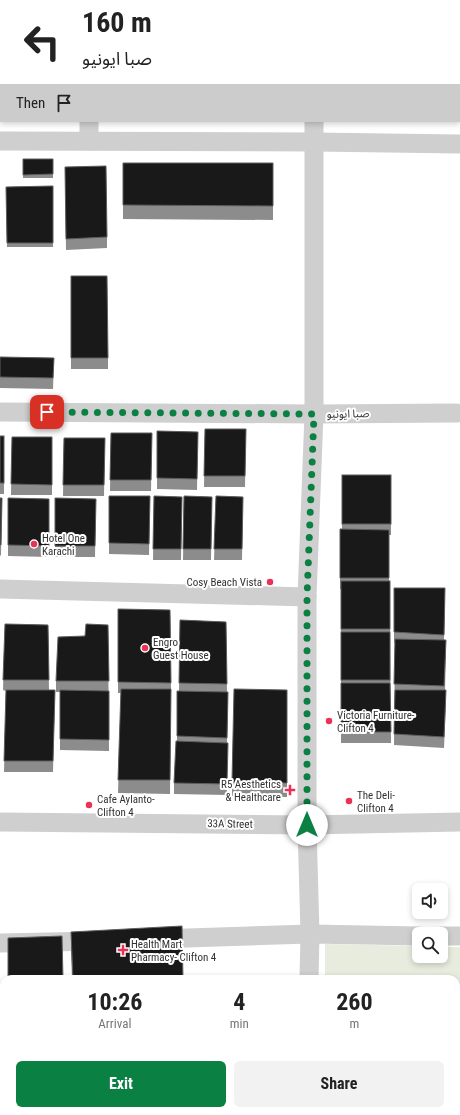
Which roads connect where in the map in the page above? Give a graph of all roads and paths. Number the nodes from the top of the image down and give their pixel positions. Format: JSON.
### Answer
{"nodes":[{"id":1,"x":89,"y":122,"type":"edge"},
{"id":2,"x":314,"y":122,"type":"edge"},
{"id":3,"x":0,"y":141,"type":"edge"},
{"id":4,"x":89,"y":141,"type":"junction"},
{"id":5,"x":314,"y":142,"type":"junction"},
{"id":6,"x":460,"y":144,"type":"edge"},
{"id":7,"x":0,"y":412,"type":"edge"},
{"id":8,"x":456,"y":413,"type":"dead end"},
{"id":9,"x":314,"y":414,"type":"junction"},
{"id":10,"x":0,"y":589,"type":"edge"},
{"id":11,"x":307,"y":597,"type":"junction"},
{"id":12,"x":0,"y":822,"type":"edge"},
{"id":13,"x":460,"y":822,"type":"edge"},
{"id":14,"x":307,"y":825,"type":"junction"},
{"id":15,"x":310,"y":934,"type":"junction"},
{"id":16,"x":412,"y":936,"type":"edge"},
{"id":17,"x":448,"y":936,"type":"edge"},
{"id":18,"x":460,"y":936,"type":"edge"},
{"id":19,"x":143,"y":939,"type":"edge"},
{"id":20,"x":111,"y":940,"type":"edge"},
{"id":21,"x":0,"y":943,"type":"edge"},
{"id":22,"x":309,"y":975,"type":"edge"}],
"edges":[{"from":1,"to":4,"type":"street"},
{"from":2,"to":5,"type":"street"},
{"from":3,"to":4,"type":"street"},
{"from":4,"to":5,"type":"street"},
{"from":5,"to":6,"type":"street"},
{"from":5,"to":9,"type":"street"},
{"from":7,"to":9,"type":"street","name":"صبا ایونیو"},
{"from":8,"to":9,"type":"street","name":"صبا ایونیو"},
{"from":9,"to":11,"type":"street"},
{"from":10,"to":11,"type":"street"},
{"from":11,"to":14,"type":"street"},
{"from":12,"to":14,"type":"street","name":"33A Street"},
{"from":13,"to":14,"type":"street","name":"33A Street"},
{"from":14,"to":15,"type":"street"},
{"from":15,"to":16,"type":"street"},
{"from":15,"to":19,"type":"street"},
{"from":15,"to":22,"type":"street"},
{"from":17,"to":18,"type":"street"},
{"from":20,"to":21,"type":"street"}]}
